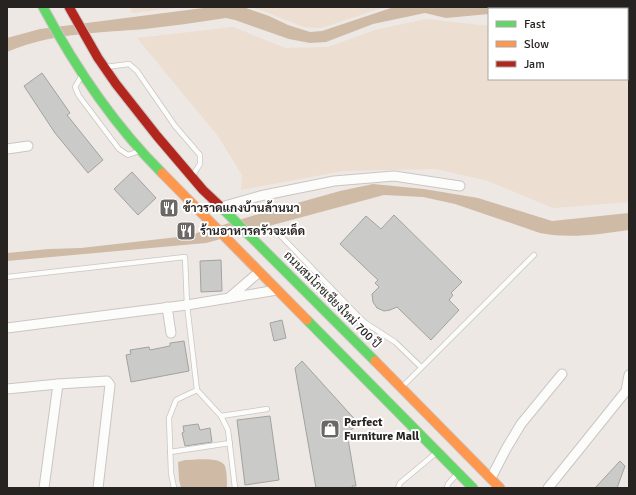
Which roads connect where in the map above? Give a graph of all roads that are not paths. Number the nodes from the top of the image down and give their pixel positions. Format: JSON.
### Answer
{"nodes":[{"id":1,"x":43,"y":7,"type":"edge"},
{"id":2,"x":69,"y":7,"type":"edge"},
{"id":3,"x":105,"y":67,"type":"junction"},
{"id":4,"x":82,"y":74,"type":"junction"},
{"id":5,"x":28,"y":146,"type":"dead end"},
{"id":6,"x":7,"y":149,"type":"edge"},
{"id":7,"x":141,"y":150,"type":"junction"},
{"id":8,"x":192,"y":176,"type":"junction"},
{"id":9,"x":460,"y":186,"type":"dead end"},
{"id":10,"x":221,"y":207,"type":"junction"},
{"id":11,"x":278,"y":233,"type":"dead end"},
{"id":12,"x":534,"y":255,"type":"dead end"},
{"id":13,"x":259,"y":272,"type":"junction"},
{"id":14,"x":7,"y":277,"type":"edge"},
{"id":15,"x":278,"y":290,"type":"junction"},
{"id":16,"x":228,"y":299,"type":"junction"},
{"id":17,"x":187,"y":305,"type":"junction"},
{"id":18,"x":167,"y":307,"type":"junction"},
{"id":19,"x":7,"y":328,"type":"edge"},
{"id":20,"x":171,"y":333,"type":"dead end"},
{"id":21,"x":422,"y":368,"type":"junction"},
{"id":22,"x":562,"y":374,"type":"dead end"},
{"id":23,"x":629,"y":375,"type":"edge"},
{"id":24,"x":58,"y":384,"type":"junction"},
{"id":25,"x":401,"y":387,"type":"junction"},
{"id":26,"x":7,"y":389,"type":"edge"},
{"id":27,"x":197,"y":390,"type":"junction"},
{"id":28,"x":267,"y":409,"type":"dead end"},
{"id":29,"x":221,"y":416,"type":"junction"},
{"id":30,"x":230,"y":443,"type":"junction"},
{"id":31,"x":170,"y":452,"type":"junction"},
{"id":32,"x":437,"y":452,"type":"junction"},
{"id":33,"x":458,"y":473,"type":"junction"},
{"id":34,"x":491,"y":478,"type":"junction"},
{"id":35,"x":44,"y":488,"type":"edge"},
{"id":36,"x":98,"y":488,"type":"edge"},
{"id":37,"x":174,"y":488,"type":"edge"},
{"id":38,"x":235,"y":488,"type":"edge"},
{"id":39,"x":398,"y":488,"type":"edge"},
{"id":40,"x":447,"y":488,"type":"edge"},
{"id":41,"x":473,"y":488,"type":"edge"},
{"id":42,"x":500,"y":488,"type":"edge"},
{"id":43,"x":548,"y":488,"type":"edge"}],
"edges":[{"from":1,"to":4,"type":"main road"},
{"from":2,"to":3,"type":"main road","name":"ถนนสมโภชเชียงใหม่ 700 ปี"},
{"from":3,"to":8,"type":"main road","name":"ถนนสมโภชเชียงใหม่ 700 ปี"},
{"from":3,"to":8,"type":"lane"},
{"from":4,"to":7,"type":"main road"},
{"from":4,"to":7,"type":"lane"},
{"from":5,"to":6,"type":"street"},
{"from":7,"to":13,"type":"main road"},
{"from":8,"to":10,"type":"main road","name":"ถนนสมโภชเชียงใหม่ 700 ปี"},
{"from":9,"to":10,"type":"street"},
{"from":10,"to":25,"type":"main road","name":"ถนนสมโภชเชียงใหม่ 700 ปี"},
{"from":11,"to":21,"type":"lane"},
{"from":12,"to":21,"type":"lane"},
{"from":13,"to":15,"type":"main road"},
{"from":13,"to":16,"type":"street"},
{"from":14,"to":17,"type":"lane"},
{"from":15,"to":16,"type":"street"},
{"from":15,"to":32,"type":"main road"},
{"from":16,"to":17,"type":"street"},
{"from":17,"to":18,"type":"street"},
{"from":17,"to":27,"type":"lane"},
{"from":18,"to":19,"type":"street"},
{"from":18,"to":20,"type":"street"},
{"from":21,"to":25,"type":"lane"},
{"from":22,"to":34,"type":"street"},
{"from":23,"to":43,"type":"street"},
{"from":24,"to":26,"type":"street"},
{"from":24,"to":35,"type":"street"},
{"from":24,"to":36,"type":"street"},
{"from":25,"to":34,"type":"main road","name":"ถนนสมโภชเชียงใหม่ 700 ปี"},
{"from":27,"to":29,"type":"lane"},
{"from":27,"to":31,"type":"lane"},
{"from":28,"to":29,"type":"lane"},
{"from":29,"to":30,"type":"lane"},
{"from":30,"to":31,"type":"lane"},
{"from":30,"to":38,"type":"lane"},
{"from":31,"to":37,"type":"lane"},
{"from":32,"to":33,"type":"main road"},
{"from":32,"to":39,"type":"lane"},
{"from":33,"to":40,"type":"lane"},
{"from":33,"to":41,"type":"main road"},
{"from":34,"to":42,"type":"main road","name":"ถนนสมโภชเชียงใหม่ 700 ปี"}]}
